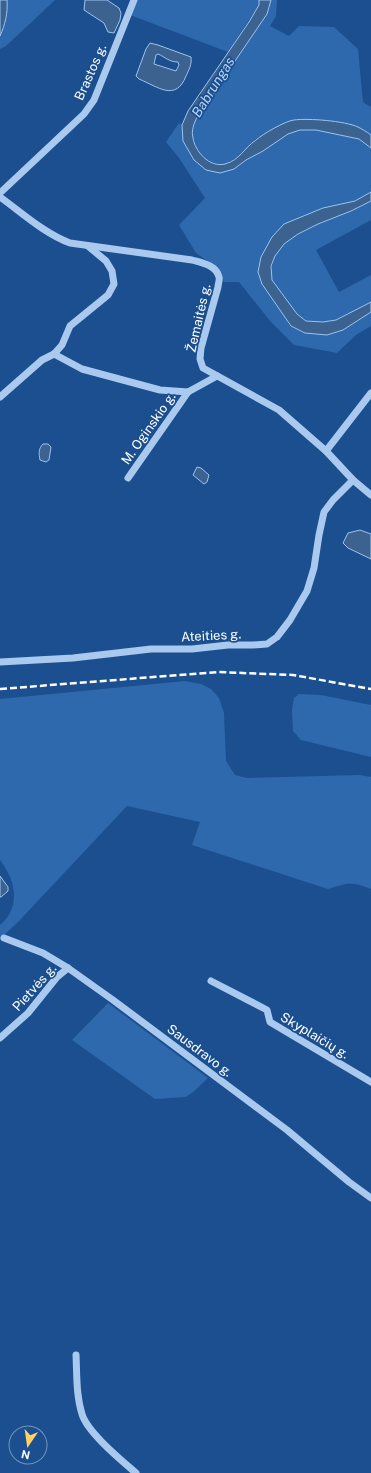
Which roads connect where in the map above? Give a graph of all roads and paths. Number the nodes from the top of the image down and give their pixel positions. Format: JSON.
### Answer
{"nodes":[{"id":1,"x":134,"y":0,"type":"edge"},
{"id":2,"x":0,"y":193,"type":"edge"},
{"id":3,"x":0,"y":196,"type":"edge"},
{"id":4,"x":88,"y":246,"type":"junction"},
{"id":5,"x":54,"y":354,"type":"junction"},
{"id":6,"x":217,"y":376,"type":"junction"},
{"id":7,"x":188,"y":392,"type":"junction"},
{"id":8,"x":371,"y":393,"type":"edge"},
{"id":9,"x":0,"y":397,"type":"edge"},
{"id":10,"x":326,"y":451,"type":"junction"},
{"id":11,"x":128,"y":478,"type":"dead end"},
{"id":12,"x":353,"y":480,"type":"junction"},
{"id":13,"x":371,"y":495,"type":"edge"},
{"id":14,"x":0,"y":662,"type":"edge"},
{"id":15,"x":4,"y":938,"type":"dead end"},
{"id":16,"x":68,"y":968,"type":"junction"},
{"id":17,"x":211,"y":981,"type":"dead end"},
{"id":18,"x":0,"y":1038,"type":"edge"},
{"id":19,"x":371,"y":1082,"type":"edge"},
{"id":20,"x":371,"y":1198,"type":"edge"},
{"id":21,"x":76,"y":1355,"type":"dead end"},
{"id":22,"x":136,"y":1473,"type":"edge"}],
"edges":[{"from":1,"to":2,"type":"street","name":"Brastos g."},
{"from":3,"to":4,"type":"street","name":"Žemaitės g."},
{"from":4,"to":5,"type":"street"},
{"from":4,"to":6,"type":"street","name":"Žemaitės g."},
{"from":5,"to":7,"type":"street"},
{"from":5,"to":9,"type":"street"},
{"from":6,"to":7,"type":"street"},
{"from":6,"to":10,"type":"street","name":"Žemaitės g."},
{"from":7,"to":11,"type":"street","name":"M. Oginskio g."},
{"from":8,"to":10,"type":"street"},
{"from":10,"to":12,"type":"street","name":"Žemaitės g."},
{"from":12,"to":13,"type":"street","name":"Žemaitės g."},
{"from":12,"to":14,"type":"street","name":"Ateities g."},
{"from":15,"to":16,"type":"street","name":"Sausdravo g."},
{"from":16,"to":18,"type":"street","name":"Pietvės g."},
{"from":16,"to":20,"type":"street","name":"Sausdravo g."},
{"from":17,"to":19,"type":"street","name":"Skyplaičių g."},
{"from":21,"to":22,"type":"street"}]}
